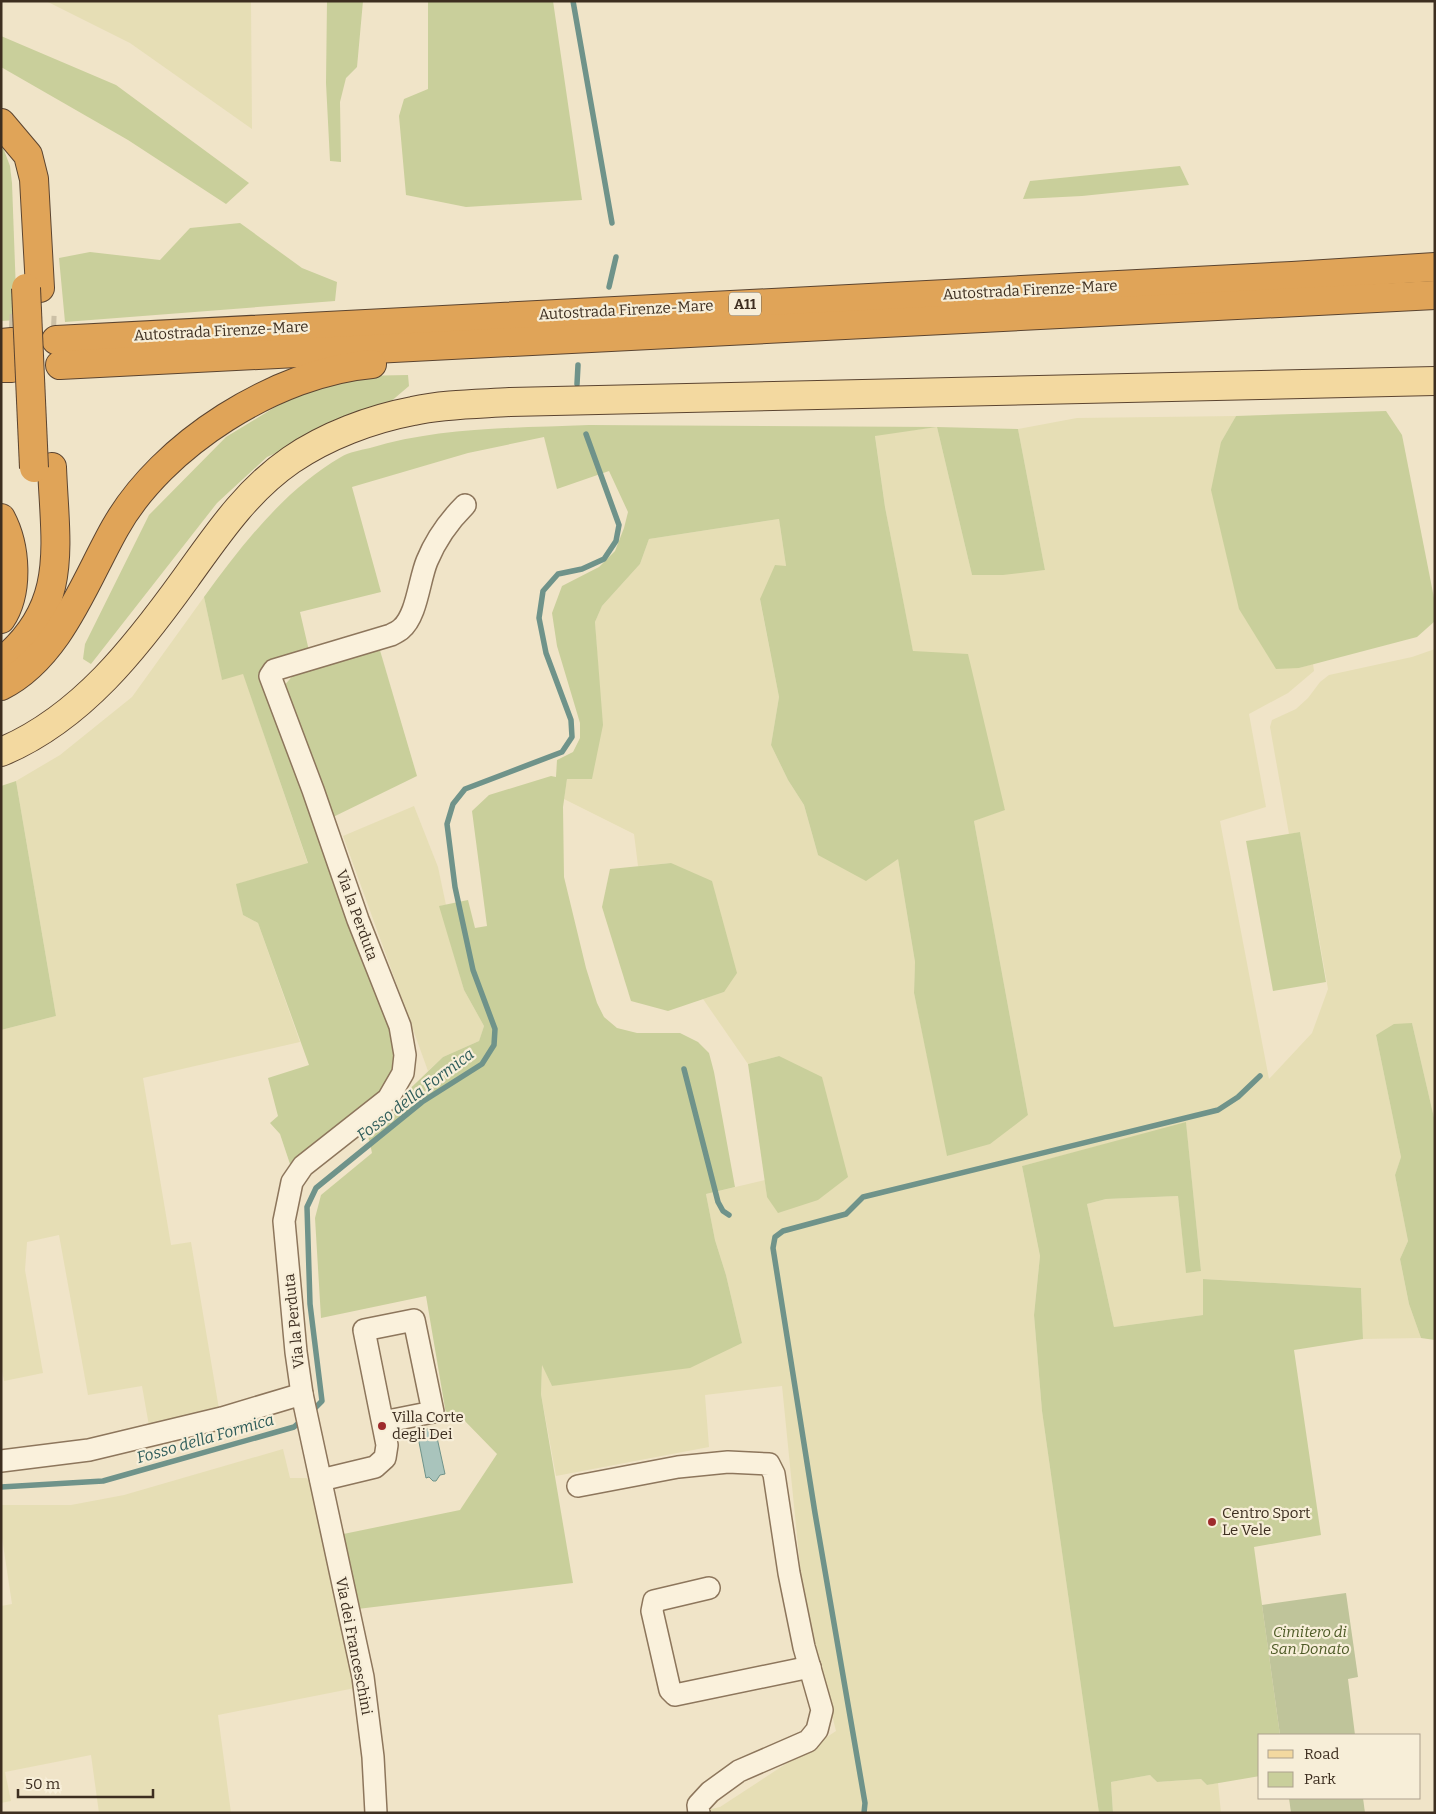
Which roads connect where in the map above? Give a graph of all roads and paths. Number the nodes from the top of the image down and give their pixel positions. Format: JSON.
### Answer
{"nodes":[{"id":1,"x":1,"y":123,"type":"edge"},
{"id":2,"x":1435,"y":267,"type":"edge"},
{"id":3,"x":1435,"y":295,"type":"edge"},
{"id":4,"x":622,"y":337,"type":"junction"},
{"id":5,"x":1435,"y":381,"type":"edge"},
{"id":6,"x":43,"y":468,"type":"junction"},
{"id":7,"x":465,"y":505,"type":"dead end"},
{"id":8,"x":1,"y":518,"type":"edge"},
{"id":9,"x":1,"y":619,"type":"edge"},
{"id":10,"x":1,"y":642,"type":"edge"},
{"id":11,"x":1,"y":662,"type":"edge"},
{"id":12,"x":1,"y":686,"type":"edge"},
{"id":13,"x":1,"y":752,"type":"edge"},
{"id":14,"x":302,"y":1394,"type":"junction"},
{"id":15,"x":383,"y":1422,"type":"junction"},
{"id":16,"x":1,"y":1461,"type":"edge"},
{"id":17,"x":321,"y":1480,"type":"junction"},
{"id":18,"x":578,"y":1486,"type":"dead end"},
{"id":19,"x":709,"y":1588,"type":"dead end"},
{"id":20,"x":810,"y":1667,"type":"junction"},
{"id":21,"x":376,"y":1813,"type":"edge"},
{"id":22,"x":699,"y":1813,"type":"edge"}],
"edges":[{"from":1,"to":6,"type":"highway","bridge":true},
{"from":2,"to":4,"type":"highway","name":"Autostrada Firenze-Mare","number":"A11"},
{"from":3,"to":4,"type":"highway","name":"Autostrada Firenze-Mare","number":"A11"},
{"from":4,"to":12,"type":"highway"},
{"from":5,"to":13,"type":"main road"},
{"from":6,"to":10,"type":"highway"},
{"from":6,"to":11,"type":"highway"},
{"from":7,"to":14,"type":"street","name":"Via la Perduta"},
{"from":8,"to":9,"type":"highway"},
{"from":14,"to":16,"type":"street"},
{"from":14,"to":17,"type":"street","name":"Via dei Franceschini"},
{"from":15,"to":15,"type":"street"},
{"from":15,"to":17,"type":"street"},
{"from":17,"to":21,"type":"street","name":"Via dei Franceschini"},
{"from":18,"to":20,"type":"street"},
{"from":19,"to":20,"type":"street"},
{"from":20,"to":22,"type":"street"}]}
